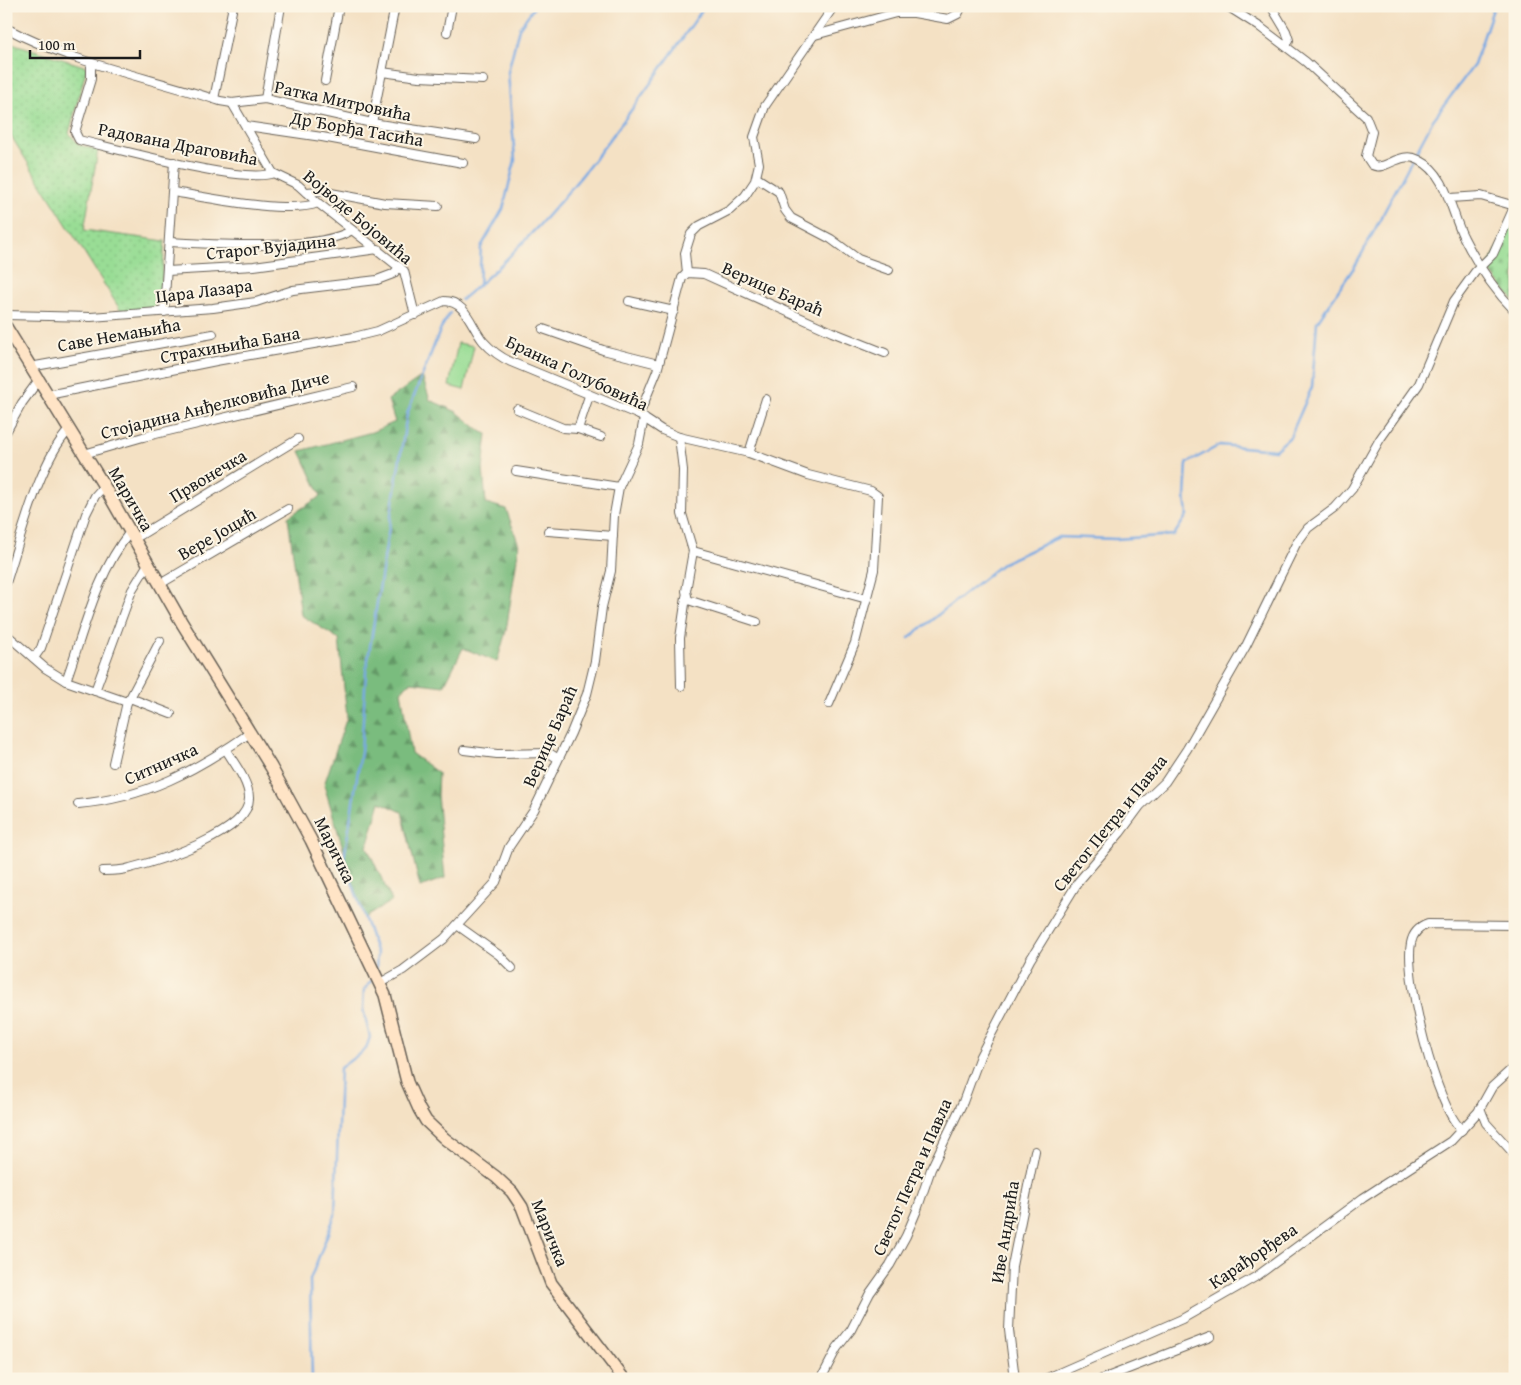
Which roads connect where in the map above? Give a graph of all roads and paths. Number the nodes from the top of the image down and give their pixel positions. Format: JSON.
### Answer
{"nodes":[{"id":1,"x":233,"y":6,"type":"edge"},
{"id":2,"x":281,"y":6,"type":"edge"},
{"id":3,"x":339,"y":6,"type":"edge"},
{"id":4,"x":395,"y":6,"type":"edge"},
{"id":5,"x":452,"y":6,"type":"edge"},
{"id":6,"x":834,"y":6,"type":"edge"},
{"id":7,"x":962,"y":6,"type":"edge"},
{"id":8,"x":1226,"y":6,"type":"edge"},
{"id":9,"x":1271,"y":6,"type":"edge"},
{"id":10,"x":6,"y":28,"type":"edge"},
{"id":11,"x":446,"y":32,"type":"dead end"},
{"id":12,"x":815,"y":35,"type":"junction"},
{"id":13,"x":1286,"y":46,"type":"junction"},
{"id":14,"x":91,"y":64,"type":"junction"},
{"id":15,"x":382,"y":72,"type":"junction"},
{"id":16,"x":483,"y":80,"type":"dead end"},
{"id":17,"x":325,"y":81,"type":"dead end"},
{"id":18,"x":214,"y":99,"type":"junction"},
{"id":19,"x":265,"y":100,"type":"junction"},
{"id":20,"x":232,"y":103,"type":"junction"},
{"id":21,"x":372,"y":123,"type":"junction"},
{"id":22,"x":246,"y":126,"type":"junction"},
{"id":23,"x":476,"y":139,"type":"dead end"},
{"id":24,"x":174,"y":162,"type":"junction"},
{"id":25,"x":463,"y":164,"type":"dead end"},
{"id":26,"x":273,"y":173,"type":"junction"},
{"id":27,"x":757,"y":178,"type":"junction"},
{"id":28,"x":173,"y":192,"type":"junction"},
{"id":29,"x":306,"y":192,"type":"junction"},
{"id":30,"x":1450,"y":198,"type":"junction"},
{"id":31,"x":318,"y":203,"type":"junction"},
{"id":32,"x":438,"y":206,"type":"dead end"},
{"id":33,"x":1515,"y":206,"type":"edge"},
{"id":34,"x":352,"y":230,"type":"junction"},
{"id":35,"x":170,"y":242,"type":"junction"},
{"id":36,"x":378,"y":249,"type":"junction"},
{"id":37,"x":400,"y":267,"type":"junction"},
{"id":38,"x":1481,"y":267,"type":"junction"},
{"id":39,"x":889,"y":270,"type":"dead end"},
{"id":40,"x":167,"y":271,"type":"junction"},
{"id":41,"x":687,"y":273,"type":"junction"},
{"id":42,"x":630,"y":301,"type":"dead end"},
{"id":43,"x":674,"y":311,"type":"junction"},
{"id":44,"x":1515,"y":311,"type":"edge"},
{"id":45,"x":164,"y":312,"type":"junction"},
{"id":46,"x":6,"y":315,"type":"edge"},
{"id":47,"x":414,"y":315,"type":"junction"},
{"id":48,"x":7,"y":329,"type":"edge"},
{"id":49,"x":543,"y":329,"type":"dead end"},
{"id":50,"x":213,"y":334,"type":"dead end"},
{"id":51,"x":885,"y":353,"type":"dead end"},
{"id":52,"x":658,"y":364,"type":"junction"},
{"id":53,"x":30,"y":367,"type":"junction"},
{"id":54,"x":38,"y":381,"type":"junction"},
{"id":55,"x":353,"y":387,"type":"dead end"},
{"id":56,"x":48,"y":395,"type":"junction"},
{"id":57,"x":589,"y":396,"type":"junction"},
{"id":58,"x":766,"y":399,"type":"dead end"},
{"id":59,"x":517,"y":409,"type":"dead end"},
{"id":60,"x":641,"y":417,"type":"junction"},
{"id":61,"x":578,"y":429,"type":"junction"},
{"id":62,"x":69,"y":430,"type":"junction"},
{"id":63,"x":6,"y":432,"type":"edge"},
{"id":64,"x":601,"y":437,"type":"dead end"},
{"id":65,"x":679,"y":437,"type":"junction"},
{"id":66,"x":298,"y":439,"type":"dead end"},
{"id":67,"x":749,"y":453,"type":"junction"},
{"id":68,"x":84,"y":454,"type":"junction"},
{"id":69,"x":516,"y":471,"type":"dead end"},
{"id":70,"x":104,"y":486,"type":"junction"},
{"id":71,"x":619,"y":487,"type":"junction"},
{"id":72,"x":288,"y":509,"type":"dead end"},
{"id":73,"x":548,"y":531,"type":"dead end"},
{"id":74,"x":132,"y":536,"type":"junction"},
{"id":75,"x":613,"y":536,"type":"junction"},
{"id":76,"x":693,"y":551,"type":"junction"},
{"id":77,"x":148,"y":564,"type":"junction"},
{"id":78,"x":6,"y":583,"type":"edge"},
{"id":79,"x":160,"y":584,"type":"junction"},
{"id":80,"x":686,"y":597,"type":"junction"},
{"id":81,"x":867,"y":599,"type":"junction"},
{"id":82,"x":757,"y":622,"type":"dead end"},
{"id":83,"x":6,"y":634,"type":"edge"},
{"id":84,"x":160,"y":641,"type":"dead end"},
{"id":85,"x":34,"y":658,"type":"junction"},
{"id":86,"x":66,"y":681,"type":"junction"},
{"id":87,"x":680,"y":686,"type":"dead end"},
{"id":88,"x":96,"y":691,"type":"junction"},
{"id":89,"x":128,"y":700,"type":"junction"},
{"id":90,"x":829,"y":704,"type":"dead end"},
{"id":91,"x":171,"y":714,"type":"dead end"},
{"id":92,"x":250,"y":733,"type":"junction"},
{"id":93,"x":226,"y":750,"type":"junction"},
{"id":94,"x":464,"y":750,"type":"dead end"},
{"id":95,"x":557,"y":758,"type":"junction"},
{"id":96,"x":113,"y":763,"type":"dead end"},
{"id":97,"x":78,"y":804,"type":"dead end"},
{"id":98,"x":103,"y":871,"type":"dead end"},
{"id":99,"x":457,"y":925,"type":"junction"},
{"id":100,"x":1515,"y":925,"type":"edge"},
{"id":101,"x":512,"y":968,"type":"dead end"},
{"id":102,"x":379,"y":981,"type":"junction"},
{"id":103,"x":1515,"y":1066,"type":"edge"},
{"id":104,"x":1480,"y":1108,"type":"junction"},
{"id":105,"x":1473,"y":1118,"type":"junction"},
{"id":106,"x":1486,"y":1123,"type":"junction"},
{"id":107,"x":1462,"y":1130,"type":"junction"},
{"id":108,"x":1035,"y":1151,"type":"dead end"},
{"id":109,"x":1515,"y":1155,"type":"edge"},
{"id":110,"x":1210,"y":1337,"type":"dead end"},
{"id":111,"x":624,"y":1379,"type":"edge"},
{"id":112,"x":821,"y":1379,"type":"edge"},
{"id":113,"x":1015,"y":1379,"type":"edge"},
{"id":114,"x":1045,"y":1379,"type":"edge"},
{"id":115,"x":1102,"y":1379,"type":"edge"}],
"edges":[{"from":1,"to":18,"type":"street"},
{"from":2,"to":19,"type":"street"},
{"from":3,"to":17,"type":"street"},
{"from":4,"to":15,"type":"street"},
{"from":5,"to":11,"type":"street"},
{"from":6,"to":12,"type":"street"},
{"from":7,"to":12,"type":"street"},
{"from":8,"to":13,"type":"street"},
{"from":9,"to":13,"type":"street"},
{"from":10,"to":14,"type":"street","name":"Ратка Митровића"},
{"from":12,"to":27,"type":"street"},
{"from":13,"to":30,"type":"street"},
{"from":14,"to":18,"type":"street","name":"Ратка Митровића"},
{"from":14,"to":24,"type":"street","name":"Радована Драговића"},
{"from":15,"to":16,"type":"street"},
{"from":15,"to":21,"type":"street"},
{"from":18,"to":20,"type":"street","name":"Ратка Митровића"},
{"from":19,"to":20,"type":"street","name":"Ратка Митровића"},
{"from":19,"to":21,"type":"street","name":"Ратка Митровића"},
{"from":20,"to":22,"type":"street"},
{"from":21,"to":23,"type":"street","name":"Ратка Митровића"},
{"from":22,"to":25,"type":"street","name":"Др Ђорђа Тасића"},
{"from":22,"to":26,"type":"street"},
{"from":24,"to":26,"type":"street","name":"Радована Драговића"},
{"from":24,"to":28,"type":"street"},
{"from":26,"to":29,"type":"street","name":"Војводе Бојовића"},
{"from":27,"to":39,"type":"street"},
{"from":27,"to":41,"type":"street"},
{"from":28,"to":31,"type":"street"},
{"from":28,"to":35,"type":"street"},
{"from":29,"to":31,"type":"street","name":"Војводе Бојовића"},
{"from":29,"to":32,"type":"street"},
{"from":30,"to":33,"type":"street"},
{"from":30,"to":38,"type":"street"},
{"from":31,"to":34,"type":"street","name":"Војводе Бојовића"},
{"from":33,"to":38,"type":"street","name":"Светог Петра и Павла"},
{"from":34,"to":35,"type":"street"},
{"from":34,"to":36,"type":"street","name":"Војводе Бојовића"},
{"from":35,"to":40,"type":"street"},
{"from":36,"to":37,"type":"street","name":"Војводе Бојовића"},
{"from":36,"to":40,"type":"street","name":"Старог Вујадина"},
{"from":37,"to":45,"type":"street","name":"Цара Лазара"},
{"from":37,"to":47,"type":"street","name":"Војводе Бојовића"},
{"from":38,"to":44,"type":"street"},
{"from":38,"to":112,"type":"street","name":"Светог Петра и Павла"},
{"from":40,"to":45,"type":"street"},
{"from":41,"to":43,"type":"street","name":"Верице Бараћ"},
{"from":41,"to":51,"type":"street","name":"Верице Бараћ"},
{"from":42,"to":43,"type":"street"},
{"from":43,"to":52,"type":"street","name":"Верице Бараћ"},
{"from":45,"to":46,"type":"street","name":"Цара Лазара"},
{"from":47,"to":56,"type":"street","name":"Страхињића Бана"},
{"from":47,"to":57,"type":"street","name":"Бранка Голубовића"},
{"from":48,"to":53,"type":"street","name":"Маричка"},
{"from":49,"to":52,"type":"street"},
{"from":50,"to":53,"type":"street","name":"Саве Немањића"},
{"from":52,"to":60,"type":"street","name":"Верице Бараћ"},
{"from":53,"to":54,"type":"street","name":"Маричка"},
{"from":54,"to":56,"type":"street","name":"Маричка"},
{"from":54,"to":63,"type":"street"},
{"from":55,"to":68,"type":"street","name":"Стојадина Анђелковића Диче"},
{"from":56,"to":62,"type":"street","name":"Маричка"},
{"from":57,"to":60,"type":"street","name":"Бранка Голубовића"},
{"from":57,"to":61,"type":"street"},
{"from":58,"to":67,"type":"street"},
{"from":59,"to":61,"type":"street"},
{"from":60,"to":65,"type":"street","name":"Бранка Голубовића"},
{"from":60,"to":71,"type":"street","name":"Верице Бараћ"},
{"from":61,"to":64,"type":"street"},
{"from":62,"to":68,"type":"street","name":"Маричка"},
{"from":62,"to":78,"type":"street"},
{"from":65,"to":67,"type":"street","name":"Бранка Голубовића"},
{"from":65,"to":76,"type":"street"},
{"from":66,"to":74,"type":"street","name":"Првонечка"},
{"from":67,"to":81,"type":"street","name":"Бранка Голубовића"},
{"from":68,"to":70,"type":"street","name":"Маричка"},
{"from":69,"to":71,"type":"street"},
{"from":70,"to":74,"type":"street","name":"Маричка"},
{"from":70,"to":85,"type":"street"},
{"from":71,"to":75,"type":"street","name":"Верице Бараћ"},
{"from":72,"to":79,"type":"street","name":"Вере Јоцић"},
{"from":73,"to":75,"type":"street"},
{"from":74,"to":77,"type":"street","name":"Маричка"},
{"from":74,"to":86,"type":"street"},
{"from":75,"to":95,"type":"street","name":"Верице Бараћ"},
{"from":76,"to":80,"type":"street"},
{"from":76,"to":81,"type":"street"},
{"from":77,"to":79,"type":"street","name":"Маричка"},
{"from":77,"to":88,"type":"street"},
{"from":79,"to":92,"type":"street","name":"Маричка"},
{"from":80,"to":82,"type":"street"},
{"from":80,"to":87,"type":"street"},
{"from":81,"to":90,"type":"street"},
{"from":83,"to":85,"type":"street"},
{"from":84,"to":89,"type":"street"},
{"from":85,"to":86,"type":"street"},
{"from":86,"to":88,"type":"street"},
{"from":88,"to":89,"type":"street"},
{"from":89,"to":91,"type":"street"},
{"from":89,"to":96,"type":"street"},
{"from":92,"to":93,"type":"street","name":"Ситничка"},
{"from":92,"to":102,"type":"street","name":"Маричка"},
{"from":93,"to":97,"type":"street","name":"Ситничка"},
{"from":93,"to":98,"type":"street"},
{"from":94,"to":95,"type":"street"},
{"from":95,"to":99,"type":"street","name":"Верице Бараћ"},
{"from":99,"to":101,"type":"street"},
{"from":99,"to":102,"type":"street","name":"Верице Бараћ"},
{"from":100,"to":107,"type":"street"},
{"from":102,"to":111,"type":"street","name":"Маричка"},
{"from":103,"to":104,"type":"street","name":"Карађорђева"},
{"from":104,"to":105,"type":"street","name":"Карађорђева"},
{"from":104,"to":106,"type":"street"},
{"from":105,"to":106,"type":"street"},
{"from":105,"to":107,"type":"street","name":"Карађорђева"},
{"from":106,"to":109,"type":"street"},
{"from":107,"to":114,"type":"street","name":"Карађорђева"},
{"from":108,"to":113,"type":"street","name":"Иве Андрића"},
{"from":110,"to":115,"type":"street"}]}
